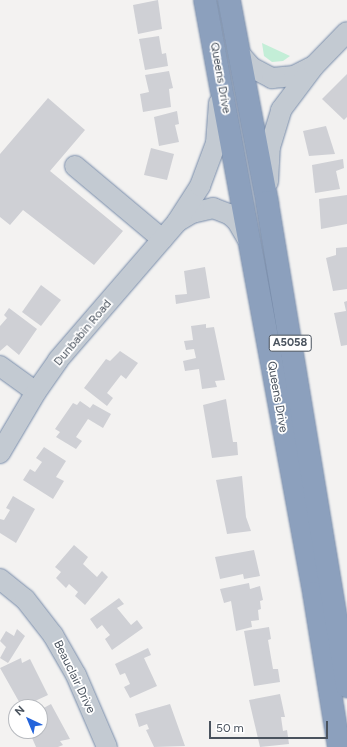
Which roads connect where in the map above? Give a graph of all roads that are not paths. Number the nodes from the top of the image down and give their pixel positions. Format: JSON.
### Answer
{"nodes":[{"id":1,"x":206,"y":0,"type":"edge"},
{"id":2,"x":229,"y":0,"type":"edge"},
{"id":3,"x":347,"y":32,"type":"edge"},
{"id":4,"x":240,"y":53,"type":"junction"},
{"id":5,"x":314,"y":66,"type":"junction"},
{"id":6,"x":221,"y":82,"type":"junction"},
{"id":7,"x":75,"y":166,"type":"dead end"},
{"id":8,"x":267,"y":202,"type":"junction"},
{"id":9,"x":177,"y":222,"type":"junction"},
{"id":10,"x":162,"y":239,"type":"junction"},
{"id":11,"x":248,"y":240,"type":"junction"},
{"id":12,"x":0,"y":366,"type":"edge"},
{"id":13,"x":36,"y":392,"type":"junction"},
{"id":14,"x":0,"y":452,"type":"edge"},
{"id":15,"x":0,"y":579,"type":"edge"},
{"id":16,"x":347,"y":686,"type":"edge"},
{"id":17,"x":107,"y":747,"type":"edge"},
{"id":18,"x":339,"y":747,"type":"edge"}],
"edges":[{"from":1,"to":6,"type":"highway","name":"Queens Drive","number":"A5058"},
{"from":2,"to":4,"type":"highway","name":"Queens Drive","number":"A5058"},
{"from":3,"to":5,"type":"street"},
{"from":4,"to":5,"type":"street"},
{"from":4,"to":8,"type":"highway","name":"Queens Drive","number":"A5058"},
{"from":5,"to":8,"type":"street"},
{"from":6,"to":9,"type":"street","name":"Dunbabin Road"},
{"from":6,"to":11,"type":"highway","name":"Queens Drive","number":"A5058"},
{"from":7,"to":10,"type":"street"},
{"from":8,"to":16,"type":"highway","name":"Queens Drive","number":"A5058"},
{"from":9,"to":10,"type":"street","name":"Dunbabin Road"},
{"from":9,"to":11,"type":"street","name":"Dunbabin Road"},
{"from":10,"to":13,"type":"street","name":"Dunbabin Road"},
{"from":11,"to":18,"type":"highway","name":"Queens Drive","number":"A5058"},
{"from":12,"to":13,"type":"street"},
{"from":13,"to":14,"type":"street","name":"Dunbabin Road"},
{"from":15,"to":17,"type":"street","name":"Beauclair Drive"}]}
